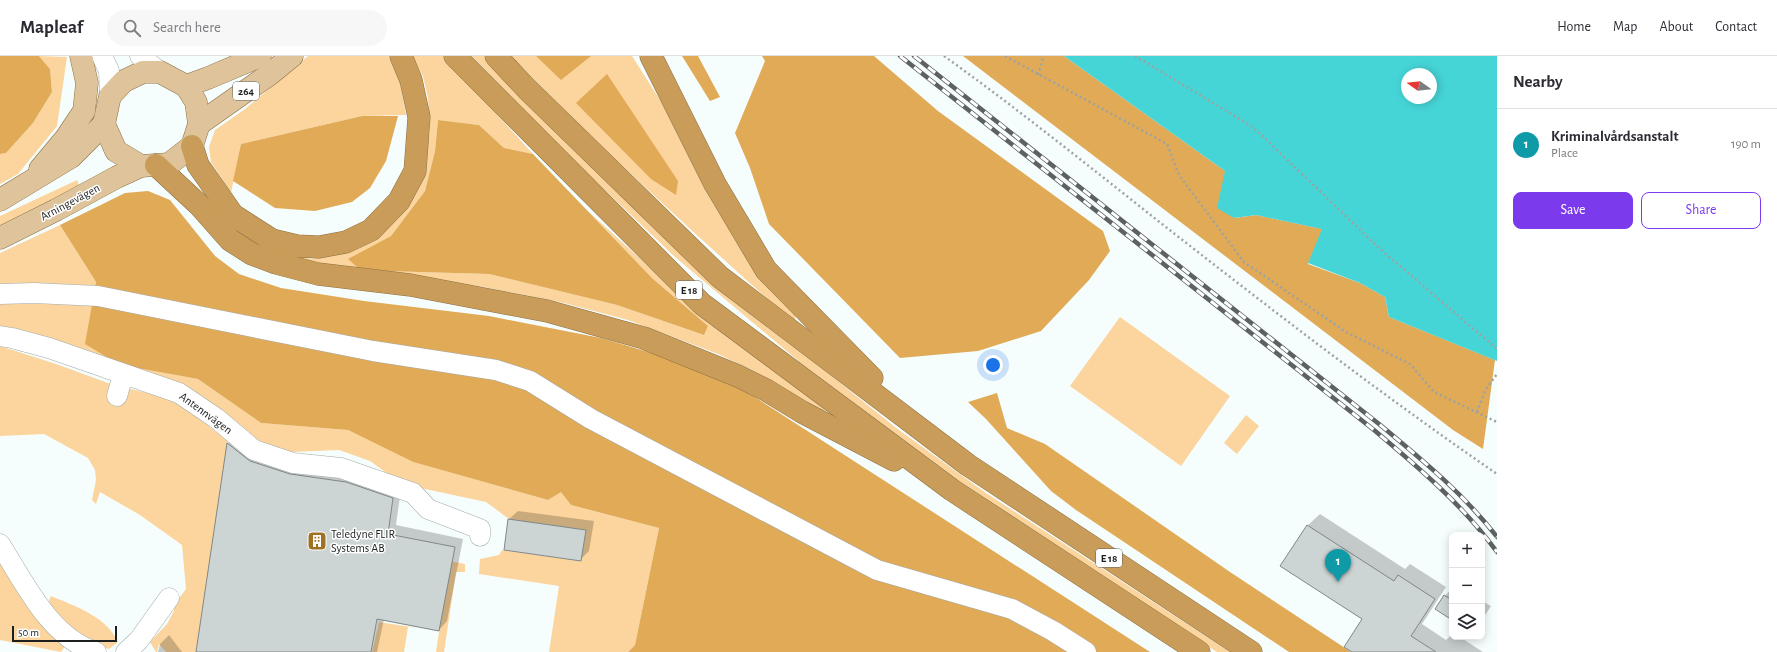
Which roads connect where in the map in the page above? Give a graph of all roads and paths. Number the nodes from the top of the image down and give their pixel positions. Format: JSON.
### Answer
{"nodes":[{"id":1,"x":81,"y":56,"type":"edge"},
{"id":2,"x":102,"y":56,"type":"edge"},
{"id":3,"x":140,"y":56,"type":"edge"},
{"id":4,"x":260,"y":56,"type":"edge"},
{"id":5,"x":292,"y":56,"type":"edge"},
{"id":6,"x":401,"y":56,"type":"edge"},
{"id":7,"x":455,"y":56,"type":"edge"},
{"id":8,"x":496,"y":56,"type":"edge"},
{"id":9,"x":652,"y":56,"type":"edge"},
{"id":10,"x":944,"y":56,"type":"edge"},
{"id":11,"x":1005,"y":56,"type":"edge"},
{"id":12,"x":1044,"y":56,"type":"edge"},
{"id":13,"x":1135,"y":56,"type":"edge"},
{"id":14,"x":160,"y":72,"type":"junction"},
{"id":15,"x":1038,"y":75,"type":"junction"},
{"id":16,"x":186,"y":86,"type":"junction"},
{"id":17,"x":110,"y":96,"type":"junction"},
{"id":18,"x":104,"y":124,"type":"junction"},
{"id":19,"x":200,"y":124,"type":"junction"},
{"id":20,"x":192,"y":146,"type":"junction"},
{"id":21,"x":148,"y":166,"type":"junction"},
{"id":22,"x":28,"y":183,"type":"junction"},
{"id":23,"x":0,"y":200,"type":"edge"},
{"id":24,"x":0,"y":238,"type":"edge"},
{"id":25,"x":0,"y":294,"type":"edge"},
{"id":26,"x":0,"y":336,"type":"edge"},
{"id":27,"x":1497,"y":349,"type":"edge"},
{"id":28,"x":1497,"y":374,"type":"edge"},
{"id":29,"x":123,"y":375,"type":"junction"},
{"id":30,"x":118,"y":396,"type":"dead end"},
{"id":31,"x":1477,"y":412,"type":"junction"},
{"id":32,"x":1497,"y":422,"type":"edge"},
{"id":33,"x":968,"y":465,"type":"junction"},
{"id":34,"x":1497,"y":474,"type":"edge"},
{"id":35,"x":952,"y":490,"type":"junction"},
{"id":36,"x":480,"y":536,"type":"dead end"},
{"id":37,"x":0,"y":544,"type":"edge"},
{"id":38,"x":169,"y":598,"type":"dead end"},
{"id":39,"x":72,"y":645,"type":"edge"},
{"id":40,"x":96,"y":652,"type":"edge"},
{"id":41,"x":126,"y":652,"type":"edge"},
{"id":42,"x":1086,"y":652,"type":"edge"},
{"id":43,"x":1199,"y":652,"type":"edge"},
{"id":44,"x":1251,"y":652,"type":"edge"}],
"edges":[{"from":1,"to":22,"type":"main road"},
{"from":2,"to":17,"type":"street"},
{"from":3,"to":14,"type":"street"},
{"from":4,"to":16,"type":"main road","number":"264"},
{"from":5,"to":19,"type":"main road","number":"264"},
{"from":6,"to":20,"type":"highway"},
{"from":7,"to":35,"type":"highway","number":"E 18"},
{"from":8,"to":33,"type":"highway","number":"E 18"},
{"from":9,"to":33,"type":"highway"},
{"from":10,"to":34,"type":"path"},
{"from":11,"to":15,"type":"path"},
{"from":12,"to":15,"type":"path"},
{"from":13,"to":27,"type":"path"},
{"from":14,"to":16,"type":"main road"},
{"from":14,"to":17,"type":"main road"},
{"from":15,"to":31,"type":"path"},
{"from":16,"to":19,"type":"main road"},
{"from":17,"to":18,"type":"main road"},
{"from":18,"to":21,"type":"main road"},
{"from":18,"to":22,"type":"main road"},
{"from":19,"to":20,"type":"main road"},
{"from":20,"to":21,"type":"main road","name":"Arningevägen"},
{"from":21,"to":24,"type":"main road","name":"Arningevägen"},
{"from":21,"to":35,"type":"highway"},
{"from":22,"to":23,"type":"main road"},
{"from":25,"to":42,"type":"street"},
{"from":26,"to":29,"type":"street","name":"Antennvägen"},
{"from":28,"to":31,"type":"path"},
{"from":29,"to":30,"type":"street"},
{"from":29,"to":36,"type":"street","name":"Antennvägen"},
{"from":31,"to":32,"type":"path"},
{"from":33,"to":44,"type":"highway","number":"E 18"},
{"from":35,"to":43,"type":"highway","number":"E 18"},
{"from":37,"to":39,"type":"street"},
{"from":38,"to":41,"type":"street"},
{"from":39,"to":40,"type":"street"}]}
